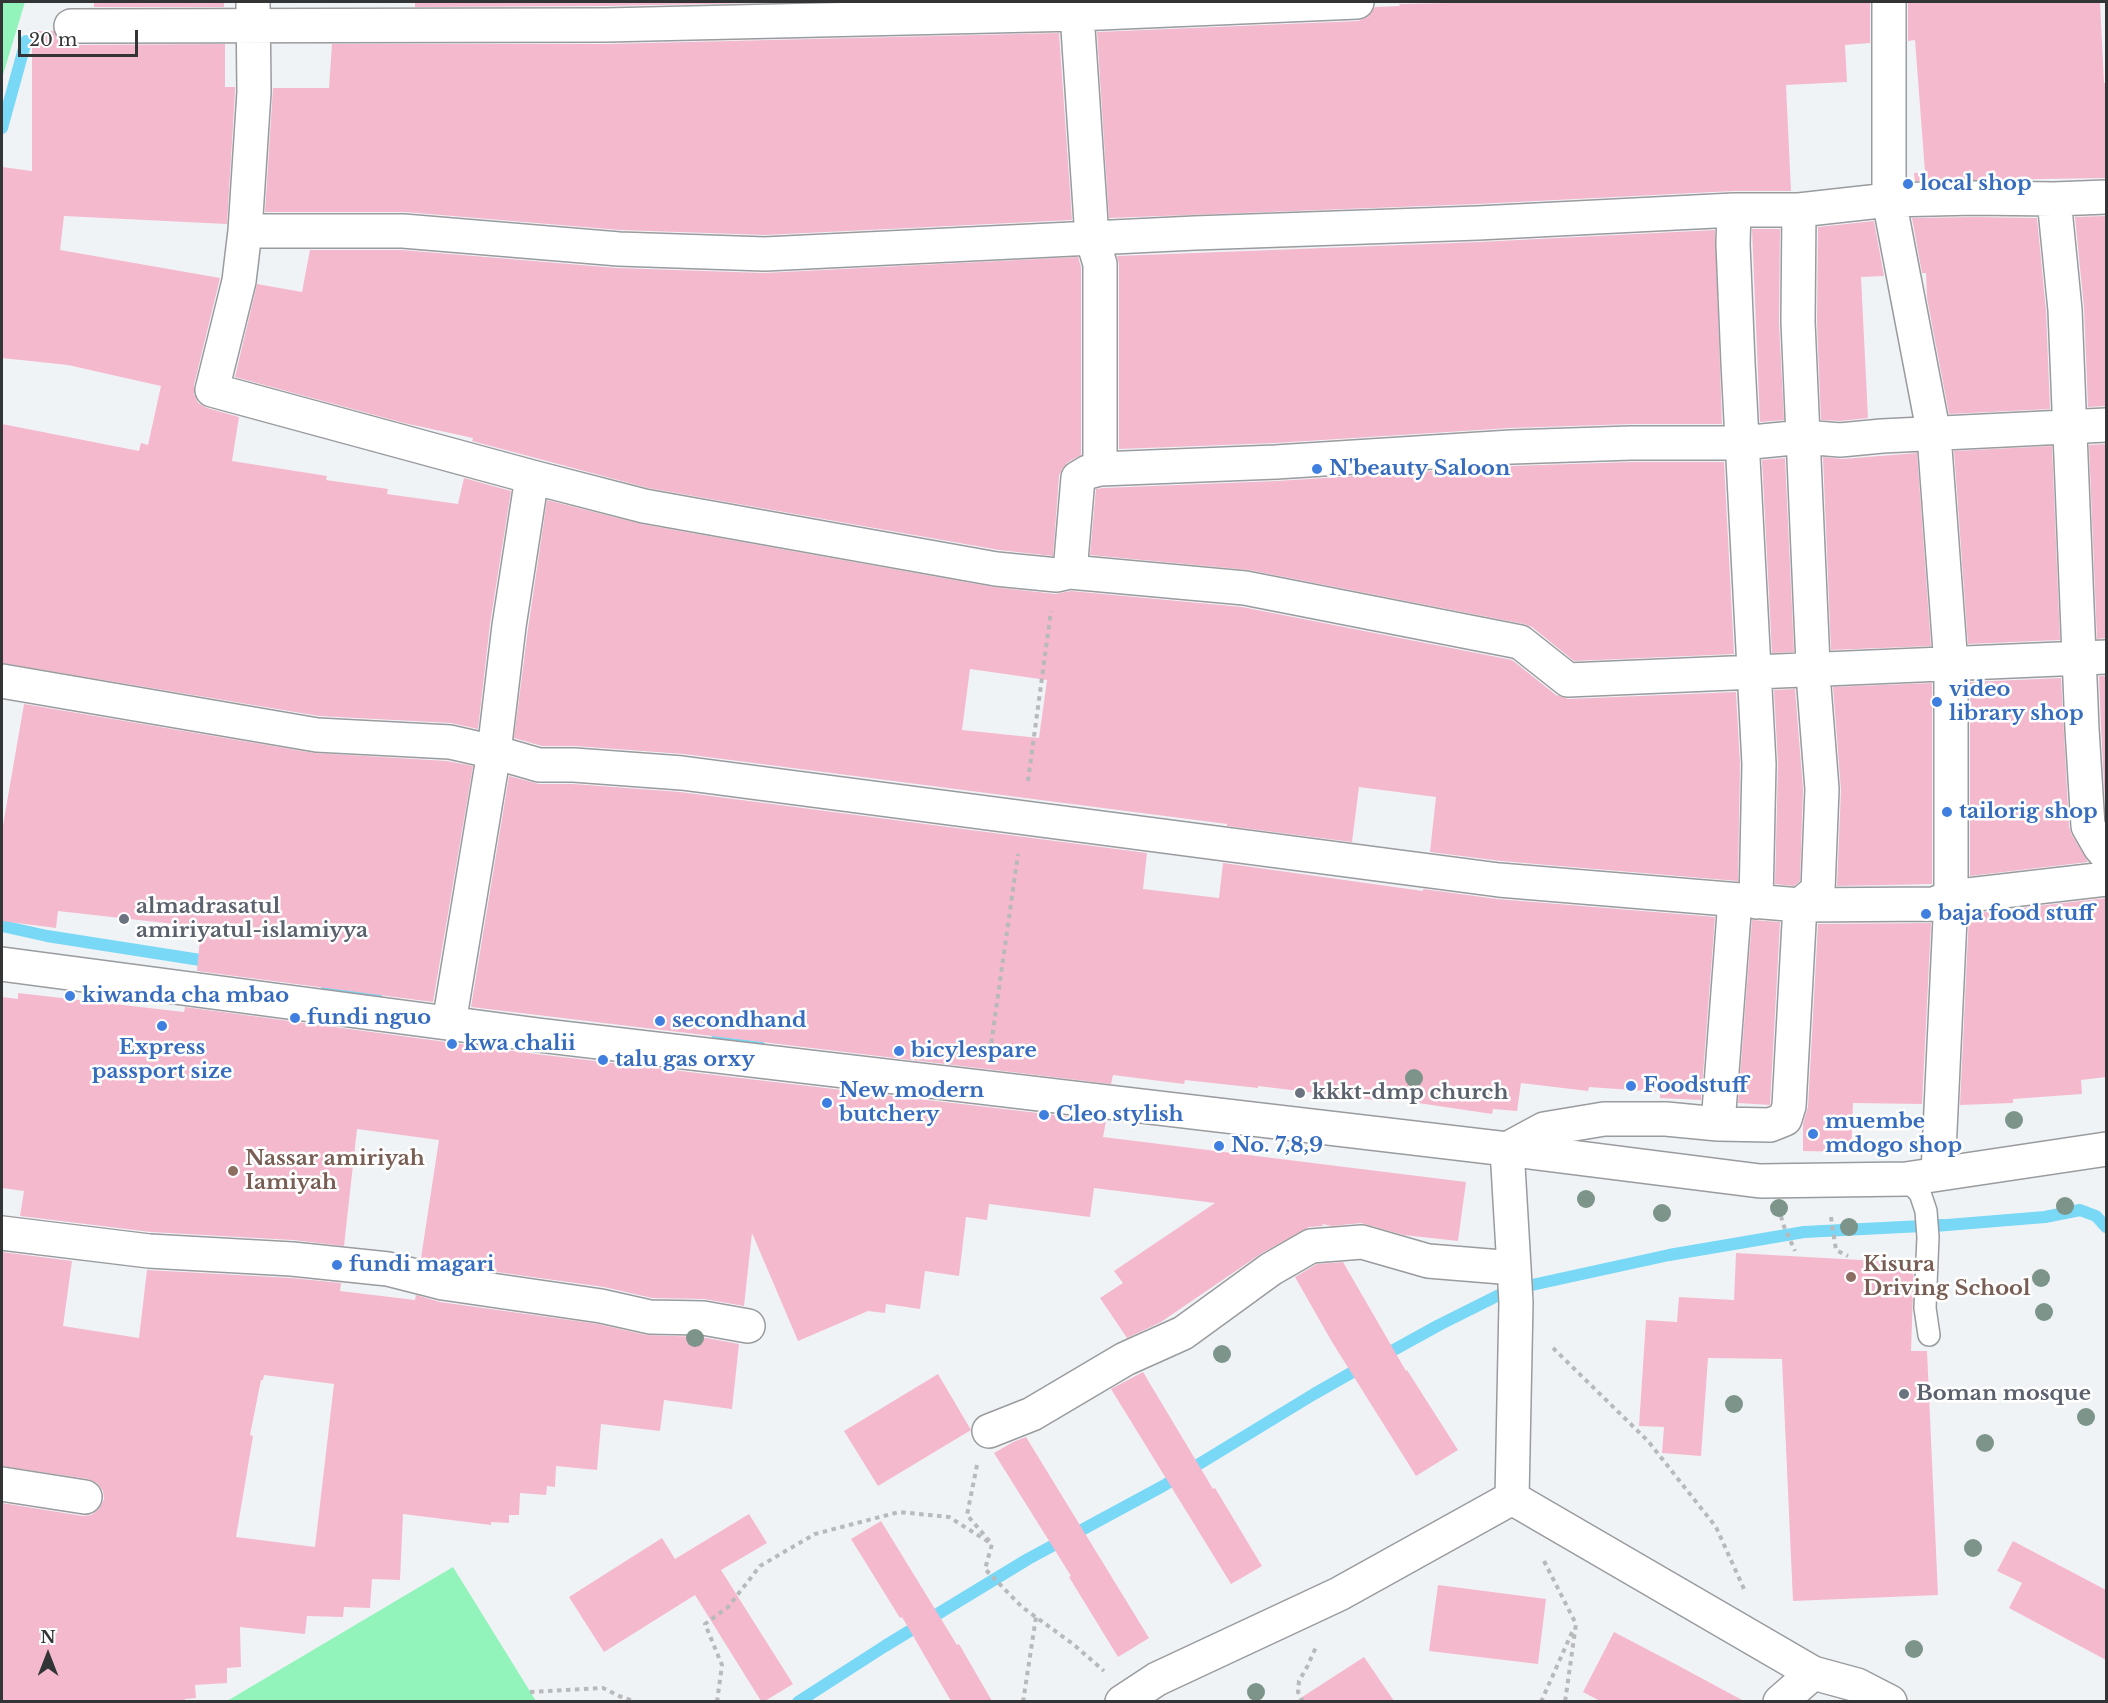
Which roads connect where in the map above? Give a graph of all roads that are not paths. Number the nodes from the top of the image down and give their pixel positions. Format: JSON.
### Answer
{"nodes":[{"id":1,"x":1357,"y":2,"type":"edge"},
{"id":2,"x":1888,"y":2,"type":"edge"},
{"id":3,"x":1072,"y":8,"type":"edge"},
{"id":4,"x":958,"y":9,"type":"edge"},
{"id":5,"x":253,"y":14,"type":"edge"},
{"id":6,"x":71,"y":26,"type":"dead end"},
{"id":7,"x":2106,"y":197,"type":"edge"},
{"id":8,"x":2054,"y":199,"type":"junction"},
{"id":9,"x":1888,"y":200,"type":"junction"},
{"id":10,"x":1734,"y":210,"type":"junction"},
{"id":11,"x":1798,"y":210,"type":"junction"},
{"id":12,"x":245,"y":231,"type":"junction"},
{"id":13,"x":1092,"y":238,"type":"junction"},
{"id":14,"x":2106,"y":426,"type":"edge"},
{"id":15,"x":2071,"y":428,"type":"junction"},
{"id":16,"x":1934,"y":435,"type":"junction"},
{"id":17,"x":1803,"y":437,"type":"junction"},
{"id":18,"x":1742,"y":443,"type":"junction"},
{"id":19,"x":1100,"y":469,"type":"junction"},
{"id":20,"x":532,"y":477,"type":"junction"},
{"id":21,"x":1070,"y":572,"type":"junction"},
{"id":22,"x":2093,"y":657,"type":"edge"},
{"id":23,"x":1951,"y":665,"type":"junction"},
{"id":24,"x":1814,"y":670,"type":"junction"},
{"id":25,"x":1754,"y":672,"type":"junction"},
{"id":26,"x":2,"y":681,"type":"edge"},
{"id":27,"x":494,"y":752,"type":"junction"},
{"id":28,"x":2106,"y":854,"type":"edge"},
{"id":29,"x":2106,"y":879,"type":"edge"},
{"id":30,"x":1951,"y":897,"type":"junction"},
{"id":31,"x":1746,"y":901,"type":"junction"},
{"id":32,"x":1800,"y":905,"type":"junction"},
{"id":33,"x":2,"y":964,"type":"edge"},
{"id":34,"x":449,"y":1023,"type":"junction"},
{"id":35,"x":1718,"y":1124,"type":"junction"},
{"id":36,"x":1507,"y":1149,"type":"junction"},
{"id":37,"x":2106,"y":1149,"type":"edge"},
{"id":38,"x":1938,"y":1173,"type":"junction"},
{"id":39,"x":1906,"y":1179,"type":"junction"},
{"id":40,"x":2,"y":1233,"type":"edge"},
{"id":41,"x":1515,"y":1290,"type":"junction"},
{"id":42,"x":748,"y":1326,"type":"dead end"},
{"id":43,"x":1929,"y":1335,"type":"dead end"},
{"id":44,"x":988,"y":1431,"type":"road end"},
{"id":45,"x":2,"y":1484,"type":"edge"},
{"id":46,"x":85,"y":1497,"type":"dead end"},
{"id":47,"x":1512,"y":1498,"type":"junction"},
{"id":48,"x":1813,"y":1673,"type":"junction"},
{"id":49,"x":1127,"y":1698,"type":"edge"},
{"id":50,"x":1780,"y":1701,"type":"edge"},
{"id":51,"x":1890,"y":1701,"type":"edge"}],
"edges":[{"from":1,"to":3,"type":"street"},
{"from":2,"to":9,"type":"street"},
{"from":3,"to":4,"type":"street"},
{"from":3,"to":13,"type":"street"},
{"from":4,"to":5,"type":"street"},
{"from":5,"to":6,"type":"street"},
{"from":5,"to":12,"type":"street"},
{"from":7,"to":8,"type":"street"},
{"from":8,"to":9,"type":"street"},
{"from":8,"to":15,"type":"street"},
{"from":9,"to":11,"type":"street"},
{"from":9,"to":16,"type":"street"},
{"from":10,"to":11,"type":"street"},
{"from":10,"to":13,"type":"street"},
{"from":10,"to":18,"type":"street"},
{"from":11,"to":17,"type":"street"},
{"from":12,"to":13,"type":"street"},
{"from":12,"to":20,"type":"street"},
{"from":13,"to":19,"type":"street"},
{"from":14,"to":15,"type":"street"},
{"from":15,"to":16,"type":"street"},
{"from":15,"to":22,"type":"street"},
{"from":16,"to":17,"type":"street"},
{"from":16,"to":23,"type":"street"},
{"from":17,"to":18,"type":"street"},
{"from":17,"to":24,"type":"street"},
{"from":18,"to":19,"type":"street"},
{"from":18,"to":25,"type":"street"},
{"from":19,"to":21,"type":"street"},
{"from":20,"to":21,"type":"street"},
{"from":20,"to":27,"type":"street"},
{"from":21,"to":25,"type":"street"},
{"from":22,"to":23,"type":"street"},
{"from":22,"to":28,"type":"street"},
{"from":23,"to":24,"type":"street"},
{"from":23,"to":30,"type":"street"},
{"from":24,"to":25,"type":"street"},
{"from":24,"to":32,"type":"street"},
{"from":25,"to":31,"type":"street"},
{"from":26,"to":27,"type":"street"},
{"from":27,"to":31,"type":"street"},
{"from":27,"to":34,"type":"street"},
{"from":29,"to":30,"type":"street"},
{"from":30,"to":32,"type":"street"},
{"from":30,"to":38,"type":"street"},
{"from":31,"to":32,"type":"street"},
{"from":31,"to":35,"type":"street"},
{"from":32,"to":35,"type":"street"},
{"from":33,"to":34,"type":"street"},
{"from":34,"to":36,"type":"street"},
{"from":35,"to":36,"type":"street"},
{"from":36,"to":39,"type":"street"},
{"from":36,"to":41,"type":"street"},
{"from":37,"to":38,"type":"street"},
{"from":38,"to":39,"type":"street"},
{"from":39,"to":43,"type":"lane"},
{"from":40,"to":42,"type":"street"},
{"from":41,"to":44,"type":"street"},
{"from":41,"to":47,"type":"street"},
{"from":45,"to":46,"type":"street"},
{"from":47,"to":48,"type":"street"},
{"from":47,"to":49,"type":"street"},
{"from":48,"to":50,"type":"street"},
{"from":48,"to":51,"type":"street"}]}
